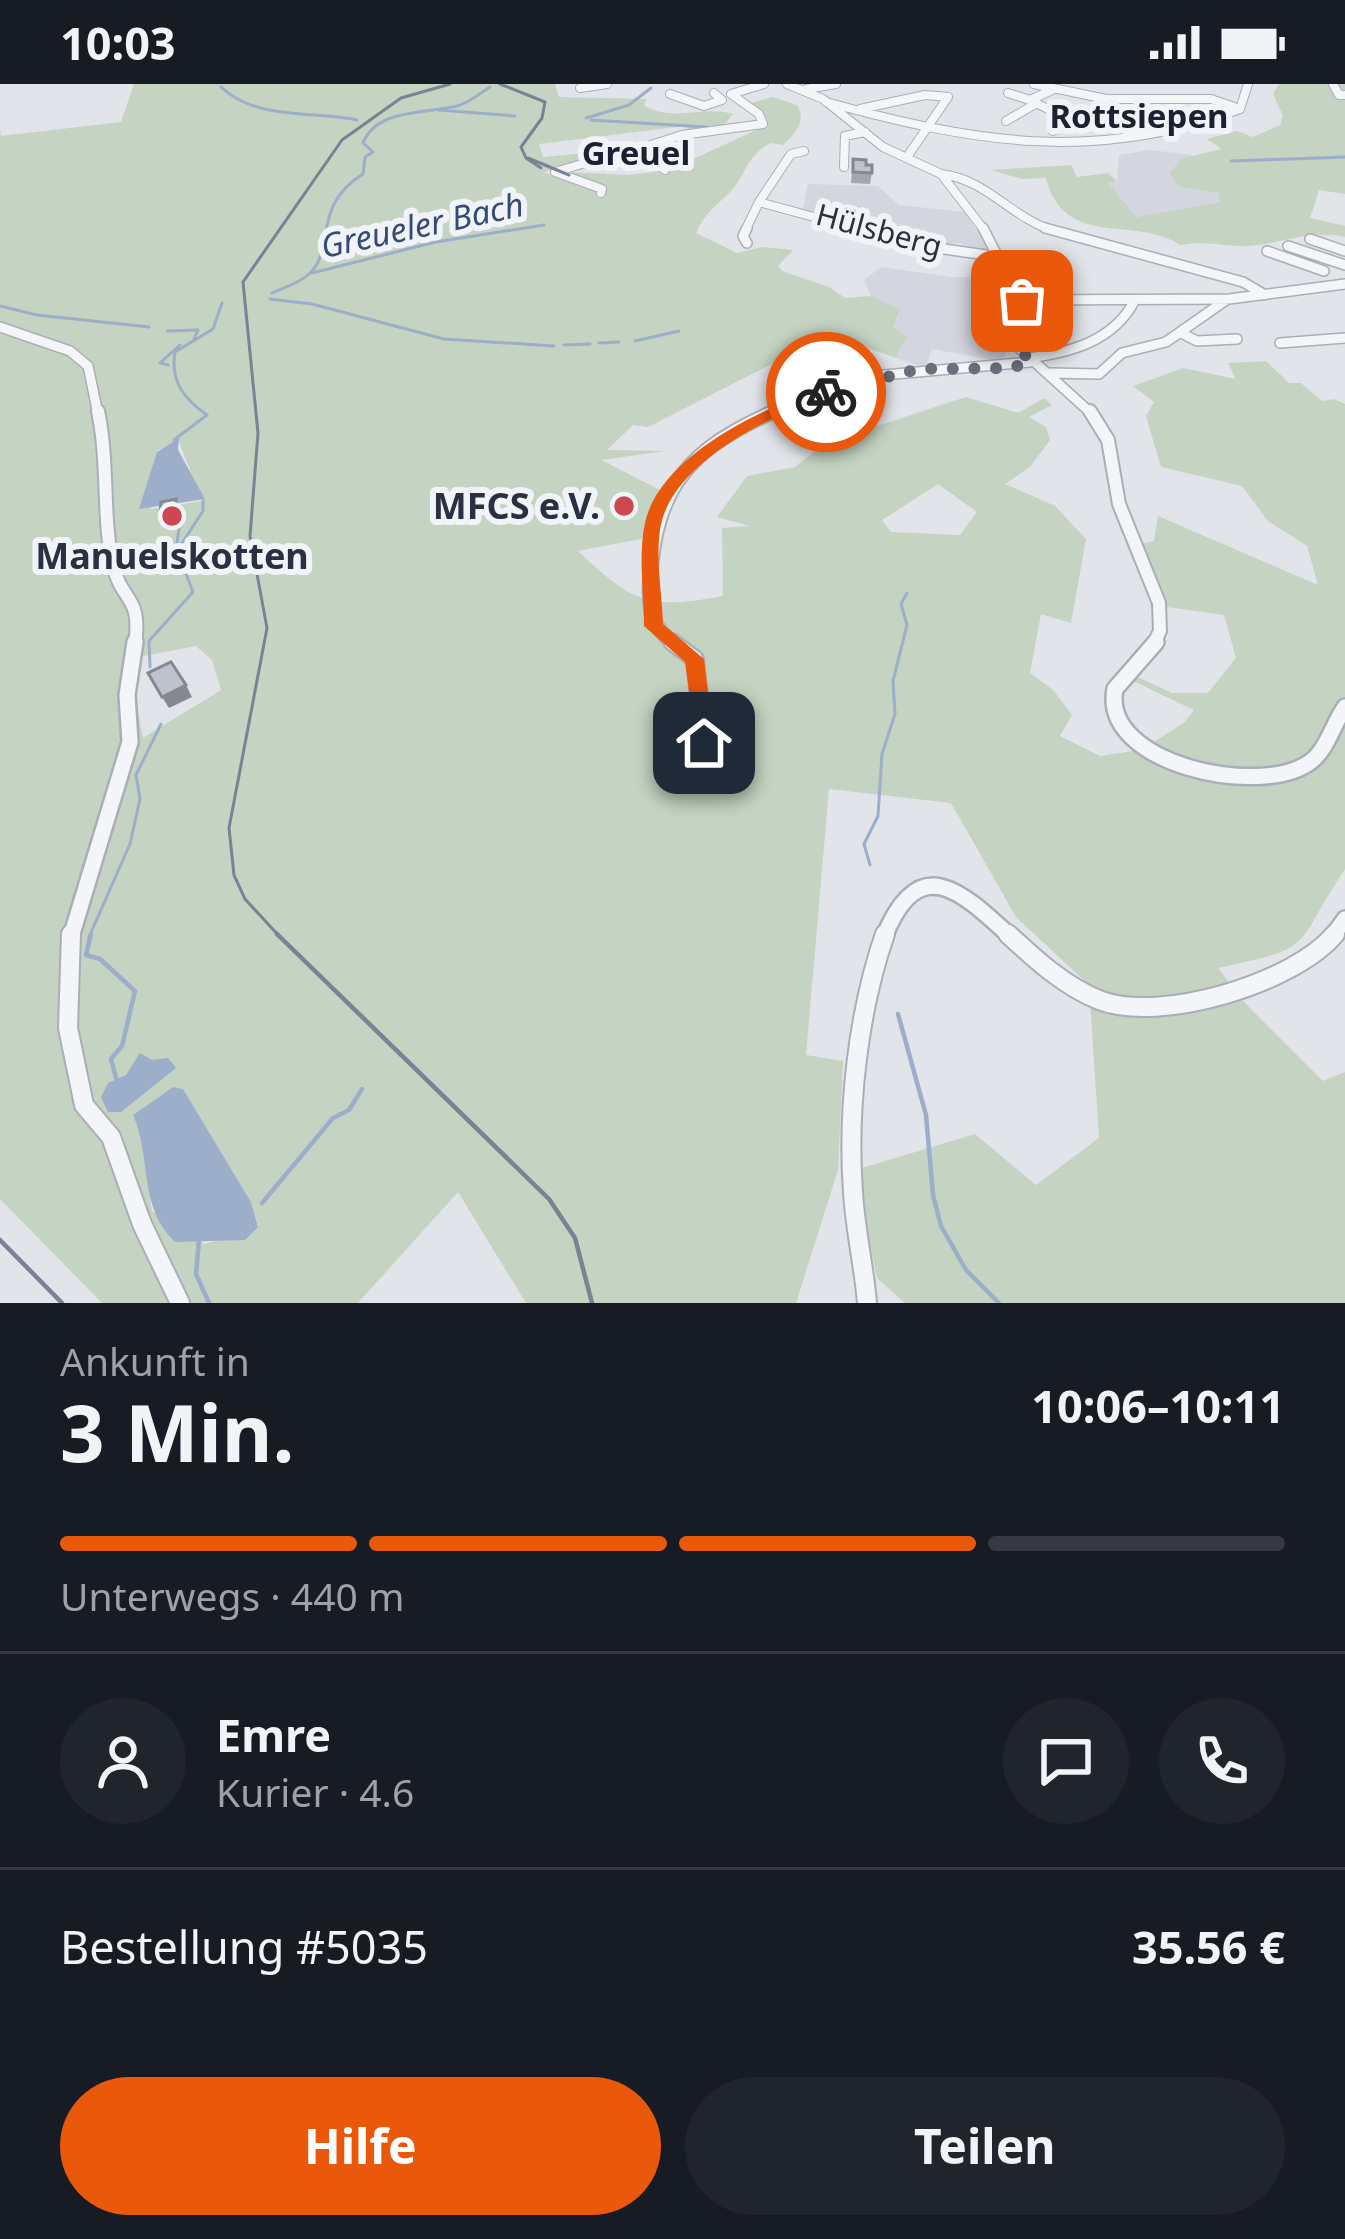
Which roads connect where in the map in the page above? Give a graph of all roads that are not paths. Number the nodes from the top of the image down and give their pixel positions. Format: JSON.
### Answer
{"nodes":[{"id":1,"x":607,"y":84,"type":"edge"},
{"id":2,"x":764,"y":84,"type":"edge"},
{"id":3,"x":788,"y":84,"type":"edge"},
{"id":4,"x":836,"y":84,"type":"edge"},
{"id":5,"x":1034,"y":84,"type":"edge"},
{"id":6,"x":1248,"y":84,"type":"edge"},
{"id":7,"x":1333,"y":84,"type":"edge"},
{"id":8,"x":700,"y":86,"type":"edge"},
{"id":9,"x":580,"y":88,"type":"dead end"},
{"id":10,"x":802,"y":90,"type":"junction"},
{"id":11,"x":1052,"y":90,"type":"junction"},
{"id":12,"x":714,"y":93,"type":"junction"},
{"id":13,"x":1007,"y":93,"type":"dead end"},
{"id":14,"x":670,"y":94,"type":"dead end"},
{"id":15,"x":730,"y":94,"type":"junction"},
{"id":16,"x":1345,"y":95,"type":"edge"},
{"id":17,"x":1034,"y":101,"type":"junction"},
{"id":18,"x":826,"y":102,"type":"junction"},
{"id":19,"x":1240,"y":109,"type":"junction"},
{"id":20,"x":856,"y":110,"type":"junction"},
{"id":21,"x":1006,"y":121,"type":"dead end"},
{"id":22,"x":1071,"y":121,"type":"junction"},
{"id":23,"x":1086,"y":128,"type":"dead end"},
{"id":24,"x":1053,"y":131,"type":"dead end"},
{"id":25,"x":865,"y":132,"type":"junction"},
{"id":26,"x":928,"y":132,"type":"junction"},
{"id":27,"x":1156,"y":137,"type":"junction"},
{"id":28,"x":1148,"y":149,"type":"dead end"},
{"id":29,"x":637,"y":150,"type":"junction"},
{"id":30,"x":804,"y":151,"type":"dead end"},
{"id":31,"x":907,"y":157,"type":"junction"},
{"id":32,"x":844,"y":167,"type":"dead end"},
{"id":33,"x":665,"y":170,"type":"dead end"},
{"id":34,"x":941,"y":174,"type":"junction"},
{"id":35,"x":602,"y":193,"type":"dead end"},
{"id":36,"x":759,"y":202,"type":"junction"},
{"id":37,"x":1310,"y":238,"type":"dead end"},
{"id":38,"x":747,"y":243,"type":"dead end"},
{"id":39,"x":1288,"y":246,"type":"dead end"},
{"id":40,"x":1267,"y":251,"type":"dead end"},
{"id":41,"x":1345,"y":251,"type":"edge"},
{"id":42,"x":1000,"y":257,"type":"junction"},
{"id":43,"x":1345,"y":265,"type":"edge"},
{"id":44,"x":1324,"y":271,"type":"junction"},
{"id":45,"x":1345,"y":284,"type":"edge"},
{"id":46,"x":1321,"y":287,"type":"junction"},
{"id":47,"x":1265,"y":295,"type":"junction"},
{"id":48,"x":1229,"y":298,"type":"junction"},
{"id":49,"x":1020,"y":300,"type":"junction"},
{"id":50,"x":1135,"y":300,"type":"junction"},
{"id":51,"x":0,"y":327,"type":"edge"},
{"id":52,"x":1180,"y":334,"type":"junction"},
{"id":53,"x":1345,"y":338,"type":"edge"},
{"id":54,"x":1237,"y":339,"type":"dead end"},
{"id":55,"x":1280,"y":343,"type":"dead end"},
{"id":56,"x":1029,"y":360,"type":"junction"},
{"id":57,"x":1045,"y":373,"type":"junction"},
{"id":58,"x":1345,"y":706,"type":"edge"},
{"id":59,"x":704,"y":743,"type":"dead end"},
{"id":60,"x":1345,"y":919,"type":"edge"},
{"id":61,"x":180,"y":1303,"type":"edge"},
{"id":62,"x":867,"y":1303,"type":"edge"}],
"edges":[{"from":1,"to":9,"type":"street"},
{"from":2,"to":15,"type":"street"},
{"from":3,"to":10,"type":"street"},
{"from":4,"to":10,"type":"street"},
{"from":5,"to":11,"type":"street"},
{"from":6,"to":19,"type":"street"},
{"from":7,"to":16,"type":"street"},
{"from":8,"to":12,"type":"street"},
{"from":10,"to":18,"type":"street"},
{"from":11,"to":17,"type":"street"},
{"from":11,"to":19,"type":"street"},
{"from":12,"to":14,"type":"street"},
{"from":12,"to":15,"type":"street"},
{"from":13,"to":17,"type":"street"},
{"from":15,"to":29,"type":"street"},
{"from":17,"to":21,"type":"street"},
{"from":17,"to":22,"type":"street"},
{"from":18,"to":20,"type":"street"},
{"from":18,"to":25,"type":"street"},
{"from":19,"to":27,"type":"street"},
{"from":20,"to":26,"type":"street"},
{"from":20,"to":26,"type":"street"},
{"from":22,"to":23,"type":"street"},
{"from":22,"to":24,"type":"street"},
{"from":25,"to":31,"type":"street"},
{"from":25,"to":32,"type":"street"},
{"from":26,"to":27,"type":"street"},
{"from":26,"to":31,"type":"street"},
{"from":27,"to":28,"type":"street"},
{"from":29,"to":33,"type":"street"},
{"from":29,"to":35,"type":"street"},
{"from":30,"to":36,"type":"street","name":"Hülsberg"},
{"from":31,"to":34,"type":"street"},
{"from":34,"to":42,"type":"street"},
{"from":34,"to":47,"type":"street"},
{"from":36,"to":38,"type":"street","name":"Hülsberg"},
{"from":36,"to":42,"type":"street","name":"Hülsberg"},
{"from":37,"to":41,"type":"street"},
{"from":39,"to":43,"type":"street"},
{"from":40,"to":44,"type":"street"},
{"from":42,"to":49,"type":"street"},
{"from":43,"to":44,"type":"street"},
{"from":44,"to":46,"type":"street"},
{"from":45,"to":46,"type":"street"},
{"from":46,"to":47,"type":"street"},
{"from":47,"to":48,"type":"street"},
{"from":48,"to":50,"type":"street"},
{"from":48,"to":52,"type":"street"},
{"from":49,"to":50,"type":"street"},
{"from":49,"to":56,"type":"street"},
{"from":50,"to":56,"type":"street"},
{"from":51,"to":61,"type":"street"},
{"from":52,"to":54,"type":"street"},
{"from":52,"to":57,"type":"street"},
{"from":53,"to":55,"type":"street"},
{"from":56,"to":57,"type":"street"},
{"from":56,"to":59,"type":"street"},
{"from":57,"to":58,"type":"street"},
{"from":60,"to":62,"type":"street"}]}
